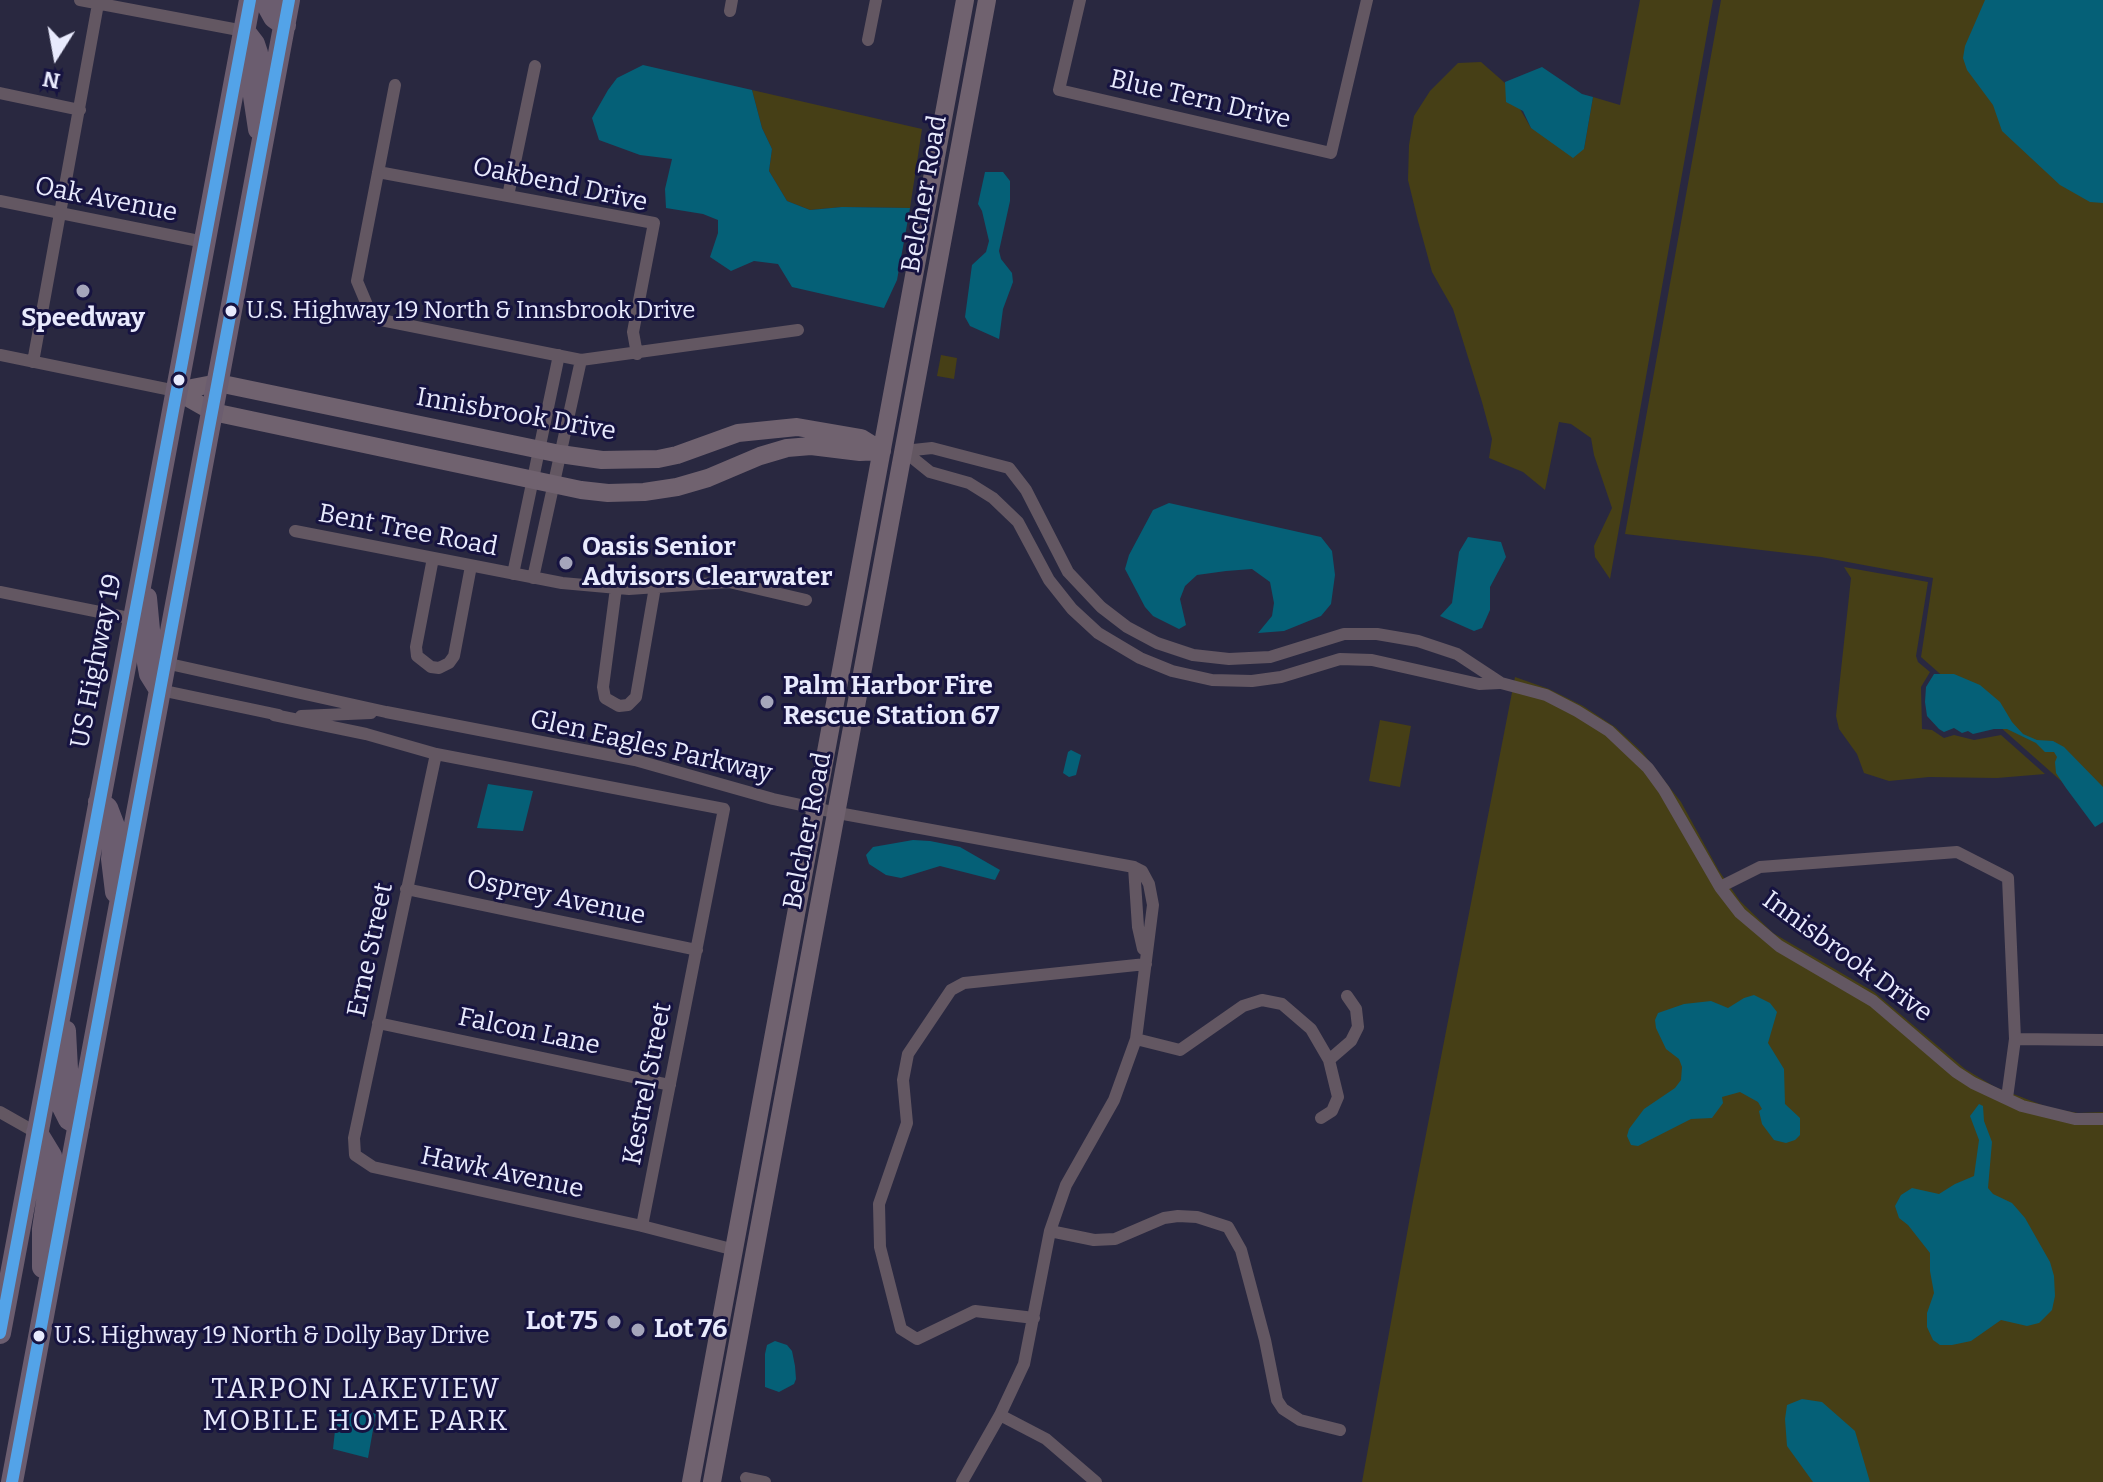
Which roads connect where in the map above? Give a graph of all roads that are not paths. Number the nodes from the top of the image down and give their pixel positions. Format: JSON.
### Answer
{"nodes":[{"id":1,"x":80,"y":0,"type":"edge"},
{"id":2,"x":250,"y":0,"type":"edge"},
{"id":3,"x":269,"y":0,"type":"edge"},
{"id":4,"x":289,"y":0,"type":"edge"},
{"id":5,"x":876,"y":0,"type":"edge"},
{"id":6,"x":965,"y":0,"type":"edge"},
{"id":7,"x":987,"y":0,"type":"edge"},
{"id":8,"x":1080,"y":0,"type":"edge"},
{"id":9,"x":1367,"y":0,"type":"edge"},
{"id":10,"x":98,"y":4,"type":"junction"},
{"id":11,"x":285,"y":25,"type":"junction"},
{"id":12,"x":244,"y":31,"type":"junction"},
{"id":13,"x":868,"y":40,"type":"dead end"},
{"id":14,"x":535,"y":66,"type":"dead end"},
{"id":15,"x":395,"y":85,"type":"dead end"},
{"id":16,"x":0,"y":93,"type":"edge"},
{"id":17,"x":80,"y":110,"type":"junction"},
{"id":18,"x":261,"y":150,"type":"junction"},
{"id":19,"x":378,"y":172,"type":"junction"},
{"id":20,"x":508,"y":196,"type":"junction"},
{"id":21,"x":0,"y":201,"type":"edge"},
{"id":22,"x":61,"y":213,"type":"junction"},
{"id":23,"x":204,"y":242,"type":"junction"},
{"id":24,"x":798,"y":330,"type":"dead end"},
{"id":25,"x":637,"y":354,"type":"junction"},
{"id":26,"x":0,"y":355,"type":"edge"},
{"id":27,"x":559,"y":355,"type":"junction"},
{"id":28,"x":581,"y":360,"type":"junction"},
{"id":29,"x":899,"y":361,"type":"junction"},
{"id":30,"x":33,"y":362,"type":"junction"},
{"id":31,"x":218,"y":383,"type":"junction"},
{"id":32,"x":176,"y":391,"type":"junction"},
{"id":33,"x":213,"y":412,"type":"junction"},
{"id":34,"x":538,"y":450,"type":"junction"},
{"id":35,"x":882,"y":451,"type":"junction"},
{"id":36,"x":904,"y":451,"type":"junction"},
{"id":37,"x":560,"y":454,"type":"junction"},
{"id":38,"x":532,"y":480,"type":"junction"},
{"id":39,"x":554,"y":484,"type":"junction"},
{"id":40,"x":295,"y":531,"type":"dead end"},
{"id":41,"x":521,"y":536,"type":"junction"},
{"id":42,"x":541,"y":540,"type":"junction"},
{"id":43,"x":888,"y":541,"type":"junction"},
{"id":44,"x":433,"y":558,"type":"junction"},
{"id":45,"x":471,"y":566,"type":"junction"},
{"id":46,"x":143,"y":569,"type":"junction"},
{"id":47,"x":513,"y":574,"type":"junction"},
{"id":48,"x":533,"y":578,"type":"junction"},
{"id":49,"x":655,"y":587,"type":"junction"},
{"id":50,"x":616,"y":588,"type":"junction"},
{"id":51,"x":0,"y":592,"type":"edge"},
{"id":52,"x":806,"y":600,"type":"dead end"},
{"id":53,"x":134,"y":619,"type":"junction"},
{"id":54,"x":1398,"y":637,"type":"junction"},
{"id":55,"x":1441,"y":649,"type":"junction"},
{"id":56,"x":1391,"y":664,"type":"junction"},
{"id":57,"x":1434,"y":675,"type":"junction"},
{"id":58,"x":159,"y":676,"type":"junction"},
{"id":59,"x":229,"y":677,"type":"junction"},
{"id":60,"x":1501,"y":683,"type":"junction"},
{"id":61,"x":283,"y":689,"type":"junction"},
{"id":62,"x":223,"y":704,"type":"junction"},
{"id":63,"x":116,"y":712,"type":"junction"},
{"id":64,"x":386,"y":712,"type":"junction"},
{"id":65,"x":274,"y":715,"type":"junction"},
{"id":66,"x":336,"y":715,"type":"junction"},
{"id":67,"x":366,"y":734,"type":"junction"},
{"id":68,"x":436,"y":754,"type":"junction"},
{"id":69,"x":99,"y":802,"type":"junction"},
{"id":70,"x":816,"y":808,"type":"junction"},
{"id":71,"x":838,"y":813,"type":"junction"},
{"id":72,"x":1720,"y":887,"type":"junction"},
{"id":73,"x":406,"y":889,"type":"junction"},
{"id":74,"x":119,"y":913,"type":"junction"},
{"id":75,"x":697,"y":950,"type":"junction"},
{"id":76,"x":1146,"y":964,"type":"junction"},
{"id":77,"x":64,"y":990,"type":"junction"},
{"id":78,"x":1347,"y":996,"type":"dead end"},
{"id":79,"x":378,"y":1023,"type":"junction"},
{"id":80,"x":1136,"y":1039,"type":"junction"},
{"id":81,"x":2015,"y":1039,"type":"junction"},
{"id":82,"x":2103,"y":1040,"type":"edge"},
{"id":83,"x":1329,"y":1060,"type":"junction"},
{"id":84,"x":670,"y":1085,"type":"junction"},
{"id":85,"x":2007,"y":1098,"type":"junction"},
{"id":86,"x":0,"y":1112,"type":"edge"},
{"id":87,"x":1321,"y":1118,"type":"dead end"},
{"id":88,"x":2103,"y":1119,"type":"edge"},
{"id":89,"x":79,"y":1125,"type":"junction"},
{"id":90,"x":37,"y":1133,"type":"junction"},
{"id":91,"x":355,"y":1155,"type":"joint"},
{"id":92,"x":642,"y":1226,"type":"junction"},
{"id":93,"x":1050,"y":1231,"type":"junction"},
{"id":94,"x":735,"y":1250,"type":"junction"},
{"id":95,"x":1034,"y":1318,"type":"junction"},
{"id":96,"x":42,"y":1320,"type":"junction"},
{"id":97,"x":0,"y":1333,"type":"edge"},
{"id":98,"x":1000,"y":1415,"type":"junction"},
{"id":99,"x":1340,"y":1430,"type":"dead end"},
{"id":100,"x":746,"y":1478,"type":"dead end"},
{"id":101,"x":12,"y":1482,"type":"edge"},
{"id":102,"x":691,"y":1482,"type":"edge"},
{"id":103,"x":712,"y":1482,"type":"edge"},
{"id":104,"x":765,"y":1482,"type":"edge"},
{"id":105,"x":962,"y":1482,"type":"edge"},
{"id":106,"x":1096,"y":1482,"type":"edge"}],
"edges":[{"from":1,"to":10,"type":"street"},
{"from":2,"to":12,"type":"highway","name":"US Highway 19"},
{"from":3,"to":11,"type":"highway"},
{"from":4,"to":11,"type":"highway"},
{"from":5,"to":13,"type":"street"},
{"from":6,"to":29,"type":"main road","name":"Belcher Road"},
{"from":7,"to":36,"type":"main road","name":"Belcher Road"},
{"from":8,"to":9,"type":"street","name":"Blue Tern Drive"},
{"from":10,"to":12,"type":"street"},
{"from":10,"to":17,"type":"street"},
{"from":11,"to":18,"type":"highway"},
{"from":12,"to":18,"type":"highway"},
{"from":12,"to":23,"type":"highway","name":"US Highway 19"},
{"from":14,"to":20,"type":"street"},
{"from":15,"to":19,"type":"street"},
{"from":16,"to":17,"type":"street"},
{"from":17,"to":22,"type":"street"},
{"from":18,"to":31,"type":"highway"},
{"from":19,"to":20,"type":"street","name":"Oakbend Drive"},
{"from":19,"to":27,"type":"street"},
{"from":20,"to":25,"type":"street","name":"Oakbend Drive"},
{"from":21,"to":22,"type":"street","name":"Oak Avenue"},
{"from":22,"to":23,"type":"street","name":"Oak Avenue"},
{"from":22,"to":30,"type":"street"},
{"from":23,"to":32,"type":"highway","name":"US Highway 19"},
{"from":24,"to":25,"type":"street"},
{"from":25,"to":28,"type":"street"},
{"from":26,"to":30,"type":"street"},
{"from":27,"to":28,"type":"street"},
{"from":27,"to":34,"type":"street","name":"Bent Tree Road"},
{"from":28,"to":37,"type":"street"},
{"from":29,"to":35,"type":"main road","name":"Belcher Road"},
{"from":29,"to":36,"type":"main road"},
{"from":30,"to":32,"type":"street"},
{"from":31,"to":32,"type":"main road","name":"Innisbrook Drive"},
{"from":31,"to":33,"type":"highway"},
{"from":31,"to":34,"type":"main road","name":"Innisbrook Drive"},
{"from":32,"to":33,"type":"main road"},
{"from":32,"to":46,"type":"highway","name":"US Highway 19"},
{"from":33,"to":38,"type":"main road"},
{"from":33,"to":58,"type":"highway"},
{"from":34,"to":37,"type":"main road","name":"Innisbrook Drive"},
{"from":34,"to":38,"type":"street","name":"Bent Tree Road"},
{"from":35,"to":37,"type":"main road","name":"Innisbrook Drive"},
{"from":35,"to":39,"type":"main road"},
{"from":35,"to":43,"type":"main road"},
{"from":35,"to":70,"type":"main road","name":"Belcher Road"},
{"from":36,"to":43,"type":"main road","name":"Belcher Road"},
{"from":36,"to":54,"type":"street","name":"Innisbrook Drive"},
{"from":36,"to":56,"type":"street","name":"Innisbrook Drive"},
{"from":37,"to":39,"type":"street"},
{"from":38,"to":39,"type":"main road"},
{"from":38,"to":41,"type":"street","name":"Bent Tree Road"},
{"from":39,"to":42,"type":"street"},
{"from":40,"to":44,"type":"street","name":"Bent Tree Road"},
{"from":41,"to":42,"type":"street"},
{"from":41,"to":47,"type":"street","name":"Bent Tree Road"},
{"from":42,"to":48,"type":"street"},
{"from":43,"to":71,"type":"main road","name":"Belcher Road"},
{"from":44,"to":45,"type":"street","name":"Bent Tree Road"},
{"from":44,"to":45,"type":"street"},
{"from":45,"to":47,"type":"street","name":"Bent Tree Road"},
{"from":46,"to":53,"type":"highway","name":"US Highway 19"},
{"from":46,"to":58,"type":"highway"},
{"from":47,"to":48,"type":"street","name":"Bent Tree Road"},
{"from":48,"to":50,"type":"street","name":"Bent Tree Road"},
{"from":49,"to":50,"type":"street","name":"Bent Tree Road"},
{"from":49,"to":50,"type":"street"},
{"from":49,"to":52,"type":"street","name":"Bent Tree Road"},
{"from":51,"to":53,"type":"street"},
{"from":53,"to":63,"type":"highway","name":"US Highway 19"},
{"from":54,"to":55,"type":"street","name":"Innisbrook Drive"},
{"from":54,"to":56,"type":"street"},
{"from":55,"to":57,"type":"street"},
{"from":55,"to":60,"type":"street","name":"Innisbrook Drive"},
{"from":56,"to":57,"type":"street","name":"Innisbrook Drive"},
{"from":57,"to":60,"type":"street","name":"Innisbrook Drive"},
{"from":58,"to":59,"type":"street","name":"Glen Eagles Parkway"},
{"from":58,"to":62,"type":"street","name":"Glen Eagles Parkway"},
{"from":58,"to":63,"type":"highway"},
{"from":58,"to":74,"type":"highway"},
{"from":59,"to":61,"type":"street","name":"Glen Eagles Parkway"},
{"from":59,"to":62,"type":"street"},
{"from":60,"to":72,"type":"street","name":"Innisbrook Drive"},
{"from":61,"to":64,"type":"street","name":"Glen Eagles Parkway"},
{"from":61,"to":66,"type":"street"},
{"from":62,"to":65,"type":"street","name":"Glen Eagles Parkway"},
{"from":63,"to":69,"type":"highway","name":"US Highway 19"},
{"from":64,"to":66,"type":"street","name":"Glen Eagles Parkway"},
{"from":64,"to":70,"type":"street","name":"Glen Eagles Parkway"},
{"from":65,"to":66,"type":"street","name":"Glen Eagles Parkway"},
{"from":65,"to":67,"type":"street"},
{"from":66,"to":67,"type":"street"},
{"from":67,"to":68,"type":"street"},
{"from":68,"to":73,"type":"street","name":"Erne Street"},
{"from":68,"to":75,"type":"street","name":"Kestrel Street"},
{"from":69,"to":74,"type":"highway"},
{"from":69,"to":77,"type":"highway","name":"US Highway 19"},
{"from":70,"to":71,"type":"street","name":"Glen Eagles Parkway"},
{"from":70,"to":94,"type":"main road","name":"Belcher Road"},
{"from":71,"to":76,"type":"street","name":"Glen Eagles Parkway"},
{"from":71,"to":103,"type":"main road","name":"Belcher Road"},
{"from":72,"to":81,"type":"street"},
{"from":72,"to":85,"type":"street","name":"Innisbrook Drive"},
{"from":73,"to":75,"type":"street","name":"Osprey Avenue"},
{"from":73,"to":79,"type":"street","name":"Erne Street"},
{"from":74,"to":89,"type":"highway"},
{"from":75,"to":84,"type":"street","name":"Kestrel Street"},
{"from":76,"to":80,"type":"street"},
{"from":76,"to":95,"type":"street"},
{"from":77,"to":89,"type":"highway"},
{"from":77,"to":90,"type":"highway","name":"US Highway 19"},
{"from":78,"to":83,"type":"street"},
{"from":79,"to":84,"type":"street","name":"Falcon Lane"},
{"from":79,"to":91,"type":"street","name":"Erne Street"},
{"from":80,"to":83,"type":"street"},
{"from":80,"to":93,"type":"street"},
{"from":81,"to":82,"type":"street"},
{"from":81,"to":85,"type":"street"},
{"from":83,"to":87,"type":"street"},
{"from":84,"to":92,"type":"street","name":"Kestrel Street"},
{"from":85,"to":88,"type":"street","name":"Innisbrook Drive"},
{"from":86,"to":90,"type":"street"},
{"from":89,"to":96,"type":"highway"},
{"from":90,"to":96,"type":"highway"},
{"from":90,"to":97,"type":"highway","name":"US Highway 19"},
{"from":91,"to":92,"type":"street","name":"Hawk Avenue"},
{"from":92,"to":94,"type":"street","name":"Hawk Avenue"},
{"from":93,"to":95,"type":"street"},
{"from":93,"to":99,"type":"street"},
{"from":94,"to":102,"type":"main road","name":"Belcher Road"},
{"from":95,"to":98,"type":"street"},
{"from":96,"to":101,"type":"highway"},
{"from":98,"to":105,"type":"street"},
{"from":98,"to":106,"type":"street"},
{"from":100,"to":104,"type":"street"}]}
